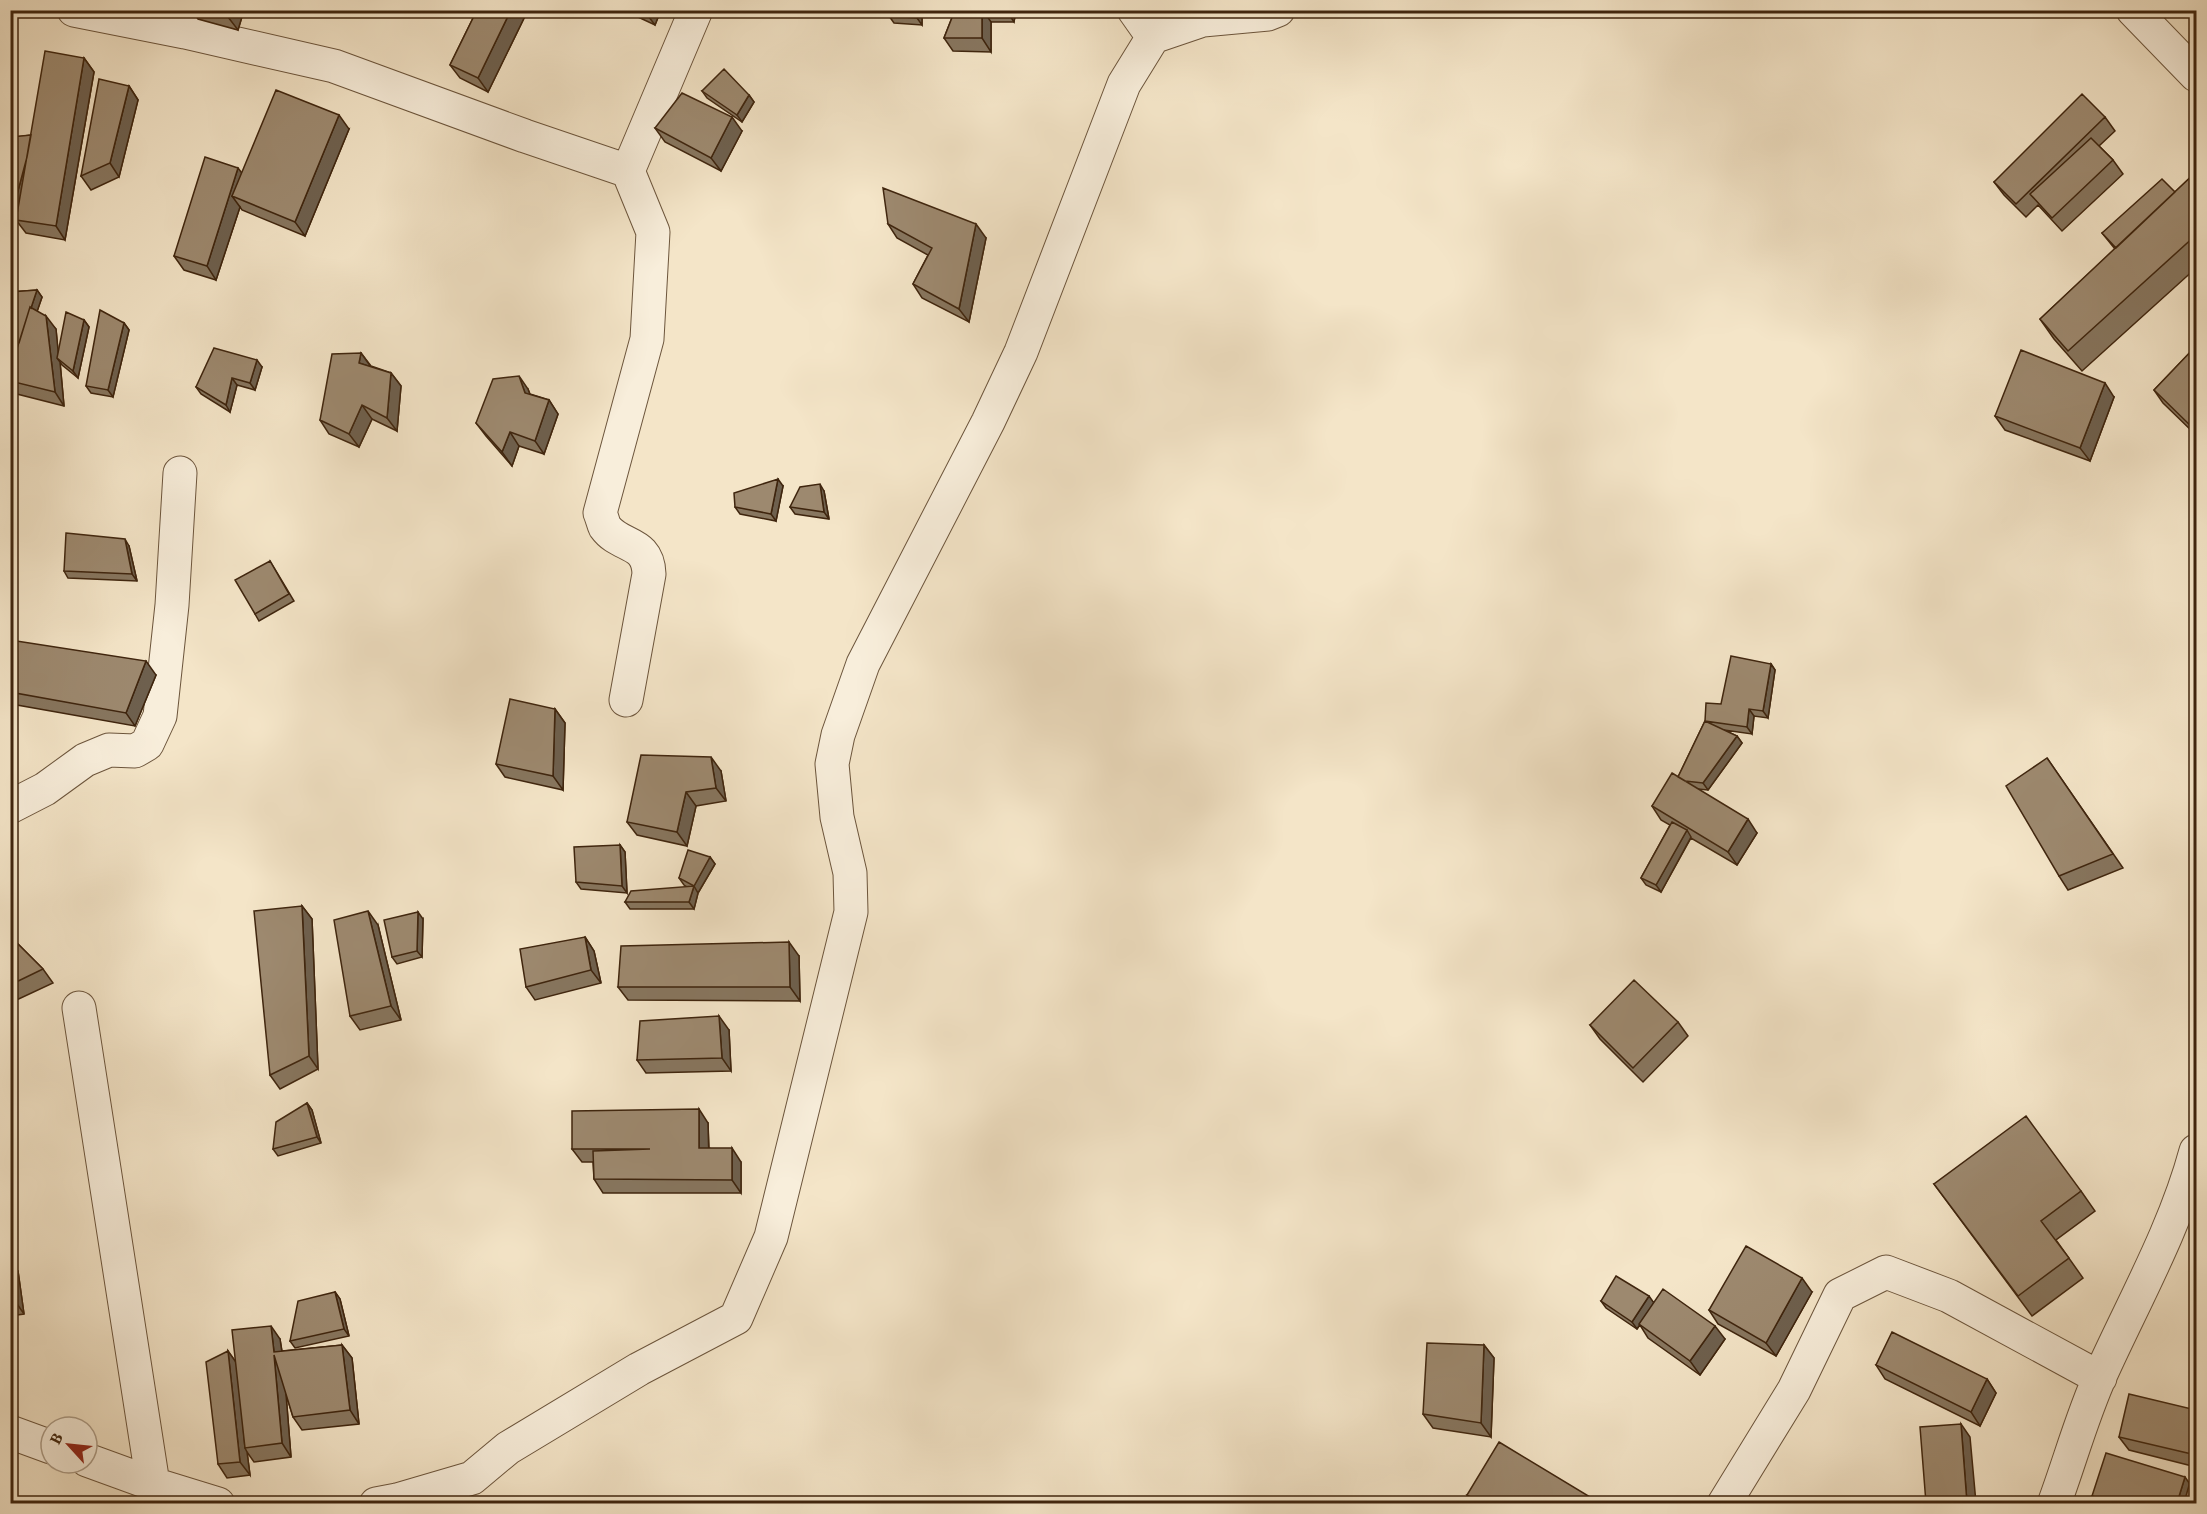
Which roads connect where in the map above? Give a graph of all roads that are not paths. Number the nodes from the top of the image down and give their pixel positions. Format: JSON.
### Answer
{"nodes":[{"id":1,"x":74,"y":10,"type":"edge"},
{"id":2,"x":696,"y":10,"type":"edge"},
{"id":3,"x":1134,"y":10,"type":"edge"},
{"id":4,"x":1278,"y":10,"type":"edge"},
{"id":5,"x":2133,"y":10,"type":"edge"},
{"id":6,"x":188,"y":21,"type":"edge"},
{"id":7,"x":1153,"y":37,"type":"junction"},
{"id":8,"x":2196,"y":75,"type":"edge"},
{"id":9,"x":628,"y":171,"type":"junction"},
{"id":10,"x":180,"y":473,"type":"dead end"},
{"id":11,"x":626,"y":700,"type":"dead end"},
{"id":12,"x":10,"y":807,"type":"edge"},
{"id":13,"x":79,"y":1008,"type":"dead end"},
{"id":14,"x":2195,"y":1166,"type":"edge"},
{"id":15,"x":2100,"y":1378,"type":"junction"},
{"id":16,"x":10,"y":1432,"type":"edge"},
{"id":17,"x":39,"y":1443,"type":"edge"},
{"id":18,"x":99,"y":1464,"type":"edge"},
{"id":19,"x":153,"y":1484,"type":"junction"},
{"id":20,"x":218,"y":1503,"type":"edge"},
{"id":21,"x":376,"y":1503,"type":"edge"},
{"id":22,"x":1724,"y":1503,"type":"edge"},
{"id":23,"x":2054,"y":1503,"type":"edge"}],
"edges":[{"from":1,"to":6,"type":"street"},
{"from":2,"to":9,"type":"street"},
{"from":3,"to":7,"type":"street"},
{"from":4,"to":7,"type":"street"},
{"from":5,"to":8,"type":"street"},
{"from":6,"to":9,"type":"street"},
{"from":7,"to":21,"type":"street"},
{"from":9,"to":11,"type":"street"},
{"from":10,"to":12,"type":"street"},
{"from":13,"to":19,"type":"street"},
{"from":14,"to":15,"type":"street"},
{"from":15,"to":22,"type":"street"},
{"from":15,"to":23,"type":"street"},
{"from":16,"to":17,"type":"street"},
{"from":18,"to":19,"type":"street"},
{"from":19,"to":20,"type":"street"}]}
